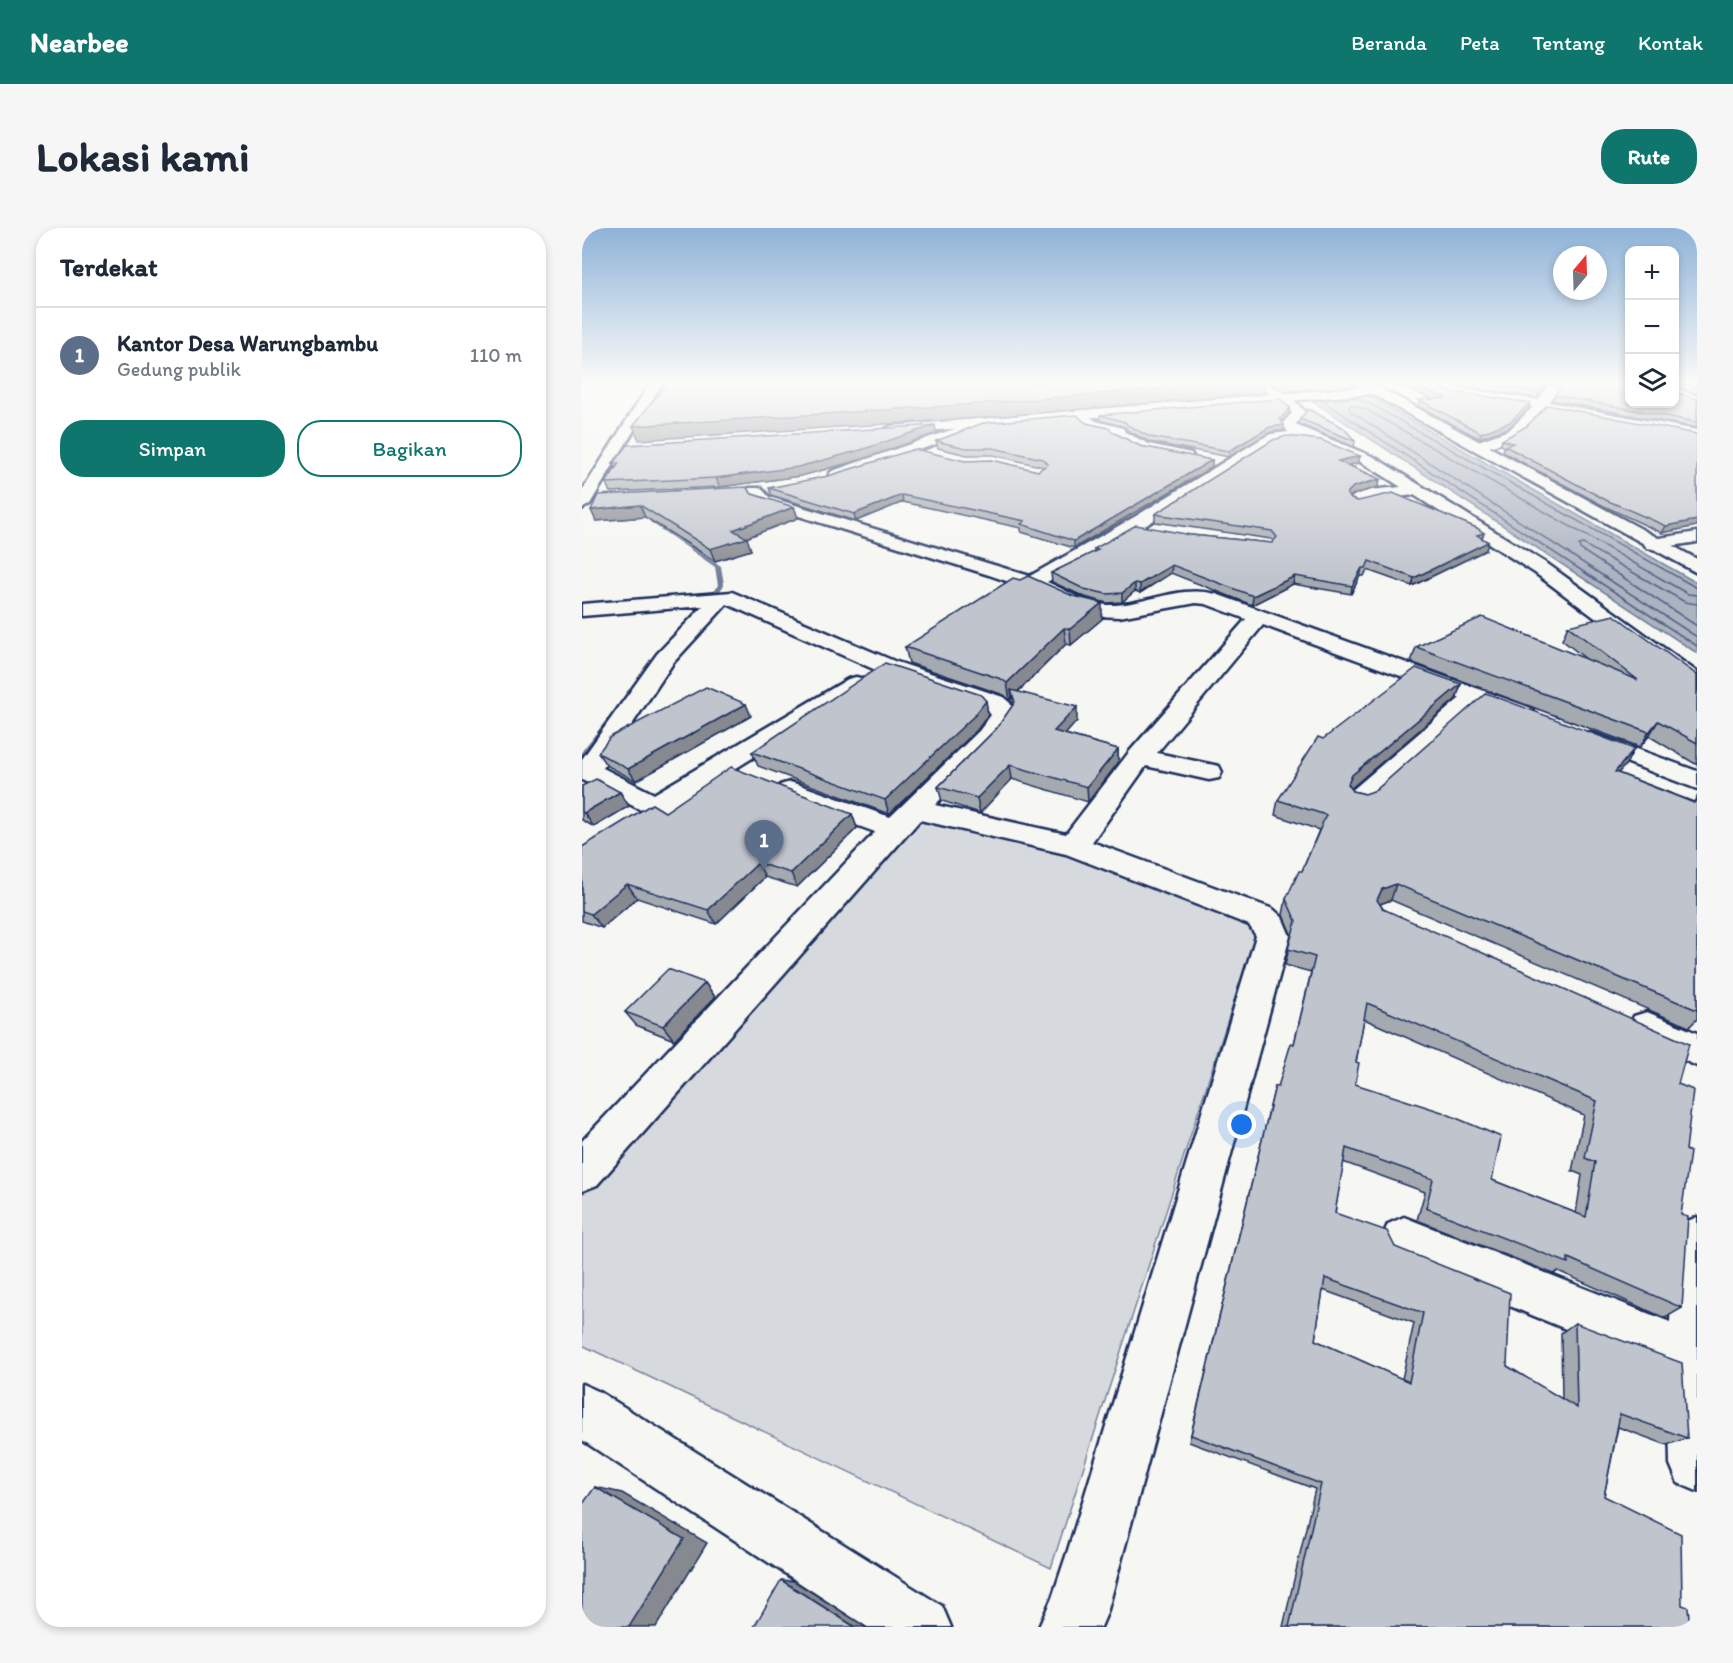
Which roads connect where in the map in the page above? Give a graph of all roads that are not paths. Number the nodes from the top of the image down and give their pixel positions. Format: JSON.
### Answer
{"nodes":[{"id":1,"x":617,"y":448,"type":"edge"},
{"id":2,"x":929,"y":448,"type":"edge"},
{"id":3,"x":1151,"y":448,"type":"edge"},
{"id":4,"x":1258,"y":448,"type":"edge"},
{"id":5,"x":1338,"y":448,"type":"edge"},
{"id":6,"x":1482,"y":448,"type":"edge"},
{"id":7,"x":1232,"y":464,"type":"junction"},
{"id":8,"x":822,"y":478,"type":"edge"},
{"id":9,"x":778,"y":488,"type":"edge"},
{"id":10,"x":1417,"y":490,"type":"junction"},
{"id":11,"x":608,"y":499,"type":"edge"},
{"id":12,"x":1356,"y":501,"type":"edge"},
{"id":13,"x":584,"y":502,"type":"edge"},
{"id":14,"x":1133,"y":525,"type":"junction"},
{"id":15,"x":1157,"y":530,"type":"edge"},
{"id":16,"x":1697,"y":537,"type":"edge"},
{"id":17,"x":1653,"y":544,"type":"junction"},
{"id":18,"x":1697,"y":567,"type":"edge"},
{"id":19,"x":1025,"y":581,"type":"junction"},
{"id":20,"x":1000,"y":592,"type":"edge"},
{"id":21,"x":716,"y":598,"type":"junction"},
{"id":22,"x":582,"y":610,"type":"edge"},
{"id":23,"x":1259,"y":617,"type":"junction"},
{"id":24,"x":895,"y":660,"type":"junction"},
{"id":25,"x":1697,"y":683,"type":"edge"},
{"id":26,"x":1477,"y":696,"type":"junction"},
{"id":27,"x":1543,"y":722,"type":"edge"},
{"id":28,"x":1565,"y":730,"type":"edge"},
{"id":29,"x":1139,"y":757,"type":"junction"},
{"id":30,"x":725,"y":764,"type":"junction"},
{"id":31,"x":1209,"y":772,"type":"dead end"},
{"id":32,"x":585,"y":776,"type":"edge"},
{"id":33,"x":1697,"y":781,"type":"edge"},
{"id":34,"x":1360,"y":798,"type":"edge"},
{"id":35,"x":655,"y":806,"type":"junction"},
{"id":36,"x":905,"y":819,"type":"junction"},
{"id":37,"x":627,"y":822,"type":"edge"},
{"id":38,"x":1073,"y":846,"type":"junction"},
{"id":39,"x":1620,"y":1016,"type":"edge"},
{"id":40,"x":1697,"y":1050,"type":"edge"},
{"id":41,"x":582,"y":1171,"type":"edge"},
{"id":42,"x":1404,"y":1239,"type":"dead end"},
{"id":43,"x":1696,"y":1249,"type":"edge"},
{"id":44,"x":1693,"y":1356,"type":"junction"},
{"id":45,"x":582,"y":1410,"type":"edge"},
{"id":46,"x":1696,"y":1437,"type":"edge"},
{"id":47,"x":921,"y":1627,"type":"edge"},
{"id":48,"x":1070,"y":1627,"type":"edge"}],
"edges":[{"from":1,"to":13,"type":"street"},
{"from":2,"to":8,"type":"street"},
{"from":3,"to":7,"type":"street"},
{"from":4,"to":7,"type":"street"},
{"from":5,"to":10,"type":"street"},
{"from":6,"to":17,"type":"street"},
{"from":7,"to":14,"type":"street"},
{"from":9,"to":19,"type":"street"},
{"from":10,"to":12,"type":"street"},
{"from":10,"to":25,"type":"street"},
{"from":11,"to":13,"type":"street"},
{"from":14,"to":15,"type":"street"},
{"from":14,"to":19,"type":"street"},
{"from":16,"to":17,"type":"street"},
{"from":17,"to":18,"type":"street"},
{"from":19,"to":20,"type":"street"},
{"from":19,"to":23,"type":"street"},
{"from":21,"to":22,"type":"street"},
{"from":21,"to":24,"type":"street"},
{"from":21,"to":32,"type":"street"},
{"from":23,"to":26,"type":"street"},
{"from":23,"to":29,"type":"street"},
{"from":24,"to":30,"type":"street"},
{"from":24,"to":36,"type":"street"},
{"from":26,"to":27,"type":"street"},
{"from":26,"to":34,"type":"street"},
{"from":28,"to":33,"type":"street"},
{"from":29,"to":31,"type":"street"},
{"from":29,"to":38,"type":"street"},
{"from":30,"to":35,"type":"street"},
{"from":30,"to":36,"type":"street"},
{"from":32,"to":35,"type":"street"},
{"from":35,"to":37,"type":"street"},
{"from":36,"to":38,"type":"street"},
{"from":36,"to":41,"type":"street"},
{"from":38,"to":48,"type":"street"},
{"from":39,"to":40,"type":"street"},
{"from":42,"to":44,"type":"street"},
{"from":43,"to":44,"type":"street"},
{"from":44,"to":46,"type":"street"},
{"from":45,"to":47,"type":"street"}]}
